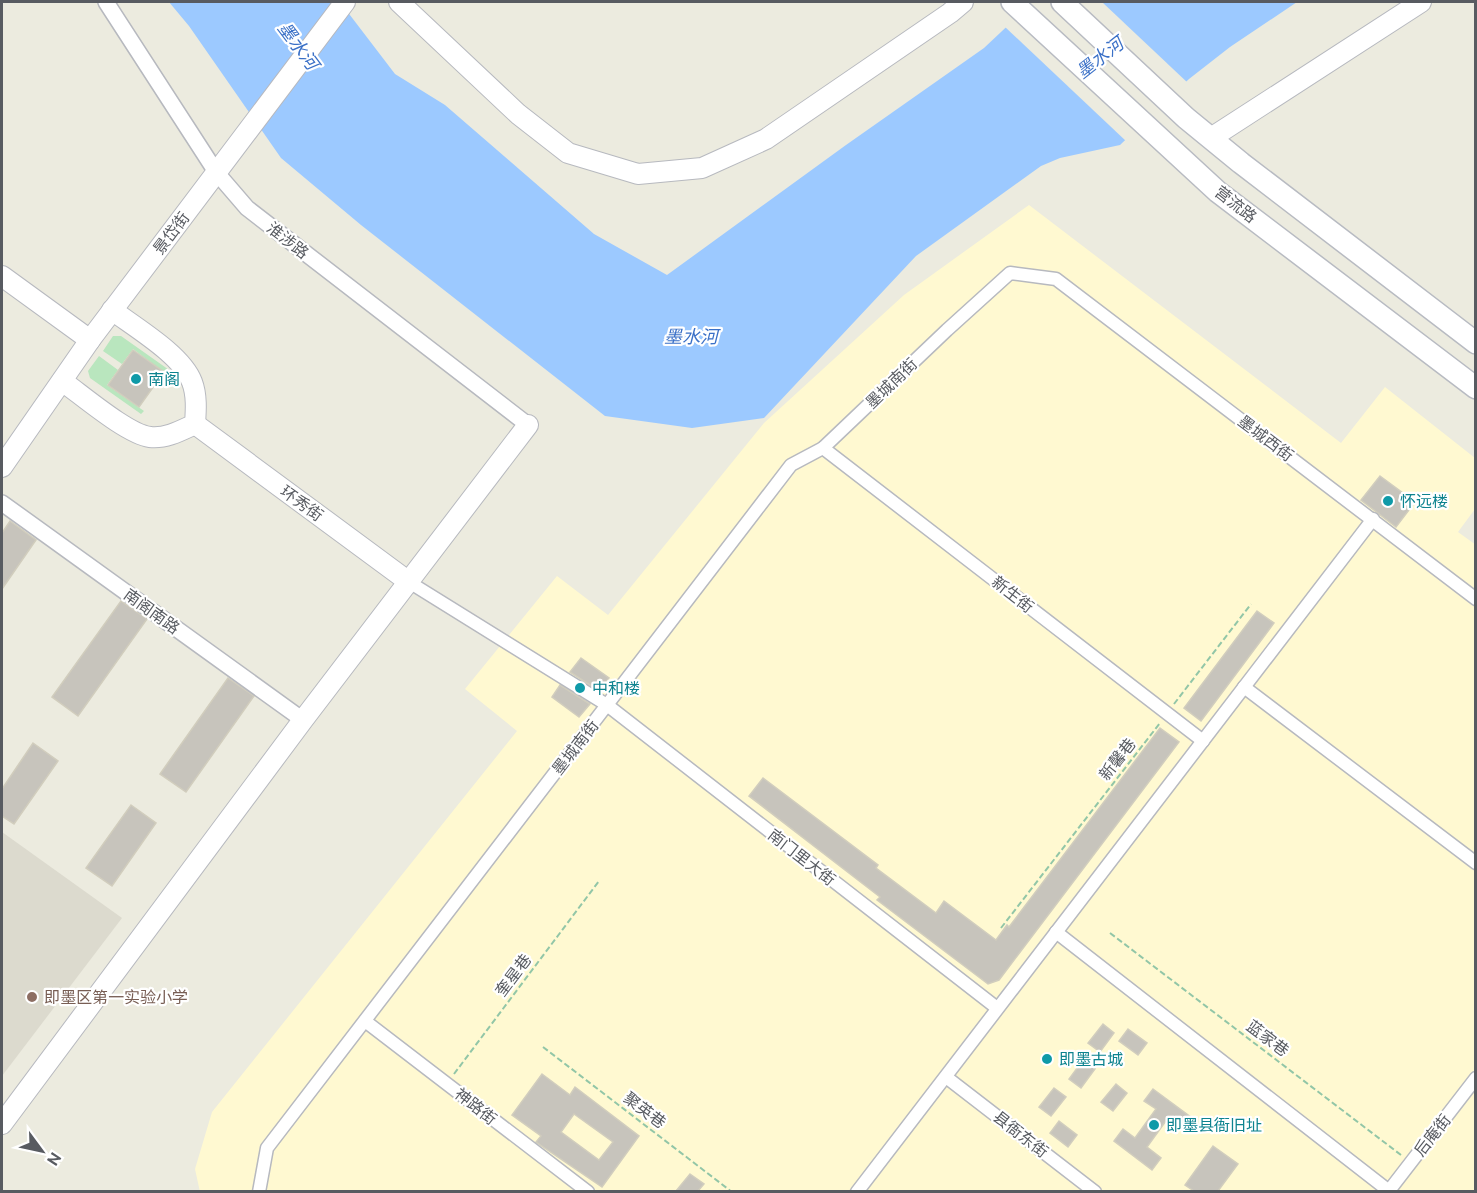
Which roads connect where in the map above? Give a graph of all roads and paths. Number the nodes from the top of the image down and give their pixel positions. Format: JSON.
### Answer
{"nodes":[{"id":1,"x":106,"y":2,"type":"edge"},
{"id":2,"x":345,"y":2,"type":"edge"},
{"id":3,"x":399,"y":2,"type":"edge"},
{"id":4,"x":963,"y":2,"type":"edge"},
{"id":5,"x":1012,"y":2,"type":"edge"},
{"id":6,"x":1062,"y":2,"type":"edge"},
{"id":7,"x":1421,"y":2,"type":"edge"},
{"id":8,"x":1211,"y":138,"type":"junction"},
{"id":9,"x":216,"y":172,"type":"junction"},
{"id":10,"x":2,"y":276,"type":"edge"},
{"id":11,"x":1056,"y":279,"type":"joint"},
{"id":12,"x":112,"y":310,"type":"junction"},
{"id":13,"x":90,"y":340,"type":"junction"},
{"id":14,"x":1476,"y":343,"type":"edge"},
{"id":15,"x":1472,"y":379,"type":"edge"},
{"id":16,"x":62,"y":381,"type":"junction"},
{"id":17,"x":195,"y":424,"type":"junction"},
{"id":18,"x":528,"y":425,"type":"joint"},
{"id":19,"x":823,"y":448,"type":"junction"},
{"id":20,"x":2,"y":467,"type":"edge"},
{"id":21,"x":2,"y":503,"type":"edge"},
{"id":22,"x":1373,"y":519,"type":"junction"},
{"id":23,"x":409,"y":582,"type":"junction"},
{"id":24,"x":1476,"y":599,"type":"edge"},
{"id":25,"x":1251,"y":604,"type":"dead end"},
{"id":26,"x":1244,"y":687,"type":"junction"},
{"id":27,"x":607,"y":705,"type":"junction"},
{"id":28,"x":1167,"y":714,"type":"junction"},
{"id":29,"x":303,"y":720,"type":"junction"},
{"id":30,"x":1203,"y":741,"type":"junction"},
{"id":31,"x":1476,"y":863,"type":"edge"},
{"id":32,"x":599,"y":881,"type":"dead end"},
{"id":33,"x":1001,"y":928,"type":"dead end"},
{"id":34,"x":1056,"y":932,"type":"junction"},
{"id":35,"x":1110,"y":933,"type":"dead end"},
{"id":36,"x":997,"y":1008,"type":"junction"},
{"id":37,"x":365,"y":1021,"type":"junction"},
{"id":38,"x":543,"y":1047,"type":"dead end"},
{"id":39,"x":946,"y":1077,"type":"junction"},
{"id":40,"x":1476,"y":1078,"type":"edge"},
{"id":41,"x":447,"y":1083,"type":"junction"},
{"id":42,"x":2,"y":1124,"type":"edge"},
{"id":43,"x":1411,"y":1162,"type":"junction"},
{"id":44,"x":259,"y":1191,"type":"edge"},
{"id":45,"x":588,"y":1191,"type":"edge"},
{"id":46,"x":732,"y":1191,"type":"edge"},
{"id":47,"x":857,"y":1191,"type":"edge"},
{"id":48,"x":1095,"y":1191,"type":"edge"},
{"id":49,"x":1388,"y":1191,"type":"edge"}],
"edges":[{"from":1,"to":9,"type":"street","name":"淮涉路"},
{"from":2,"to":9,"type":"street","name":"景岱街"},
{"from":3,"to":4,"type":"street"},
{"from":5,"to":15,"type":"main road","name":"营流路"},
{"from":6,"to":8,"type":"main road"},
{"from":7,"to":8,"type":"street"},
{"from":8,"to":14,"type":"main road"},
{"from":9,"to":12,"type":"street","name":"景岱街"},
{"from":9,"to":18,"type":"street","name":"淮涉路"},
{"from":10,"to":13,"type":"street"},
{"from":11,"to":19,"type":"street","name":"墨城南街"},
{"from":11,"to":22,"type":"street","name":"墨城西街"},
{"from":12,"to":13,"type":"street","name":"景岱街"},
{"from":12,"to":17,"type":"street"},
{"from":13,"to":16,"type":"street","name":"景岱街"},
{"from":16,"to":17,"type":"street"},
{"from":16,"to":20,"type":"street","name":"景岱街"},
{"from":17,"to":23,"type":"street","name":"环秀街"},
{"from":18,"to":23,"type":"street"},
{"from":19,"to":27,"type":"street","name":"墨城南街"},
{"from":19,"to":28,"type":"street","name":"新生街"},
{"from":21,"to":29,"type":"street","name":"南阁南路"},
{"from":22,"to":24,"type":"street","name":"墨城西街"},
{"from":22,"to":26,"type":"street"},
{"from":23,"to":27,"type":"street","name":"南门里大街"},
{"from":23,"to":29,"type":"street"},
{"from":25,"to":28,"type":"path","name":"新馨巷"},
{"from":26,"to":30,"type":"street"},
{"from":26,"to":31,"type":"street"},
{"from":27,"to":36,"type":"street","name":"南门里大街"},
{"from":27,"to":37,"type":"street","name":"墨城南街"},
{"from":28,"to":30,"type":"street","name":"新生街"},
{"from":28,"to":33,"type":"path","name":"新馨巷"},
{"from":29,"to":42,"type":"street"},
{"from":30,"to":34,"type":"street"},
{"from":32,"to":41,"type":"path","name":"奎星巷"},
{"from":34,"to":36,"type":"street"},
{"from":34,"to":49,"type":"street"},
{"from":35,"to":43,"type":"path","name":"蓝家巷"},
{"from":36,"to":39,"type":"street"},
{"from":37,"to":41,"type":"street","name":"神路街"},
{"from":37,"to":44,"type":"street","name":"墨城南街"},
{"from":38,"to":46,"type":"path","name":"聚英巷"},
{"from":39,"to":47,"type":"street"},
{"from":39,"to":48,"type":"street","name":"县衙东街"},
{"from":40,"to":43,"type":"street","name":"后庵街"},
{"from":41,"to":45,"type":"street","name":"神路街"},
{"from":43,"to":49,"type":"street","name":"后庵街"}]}
